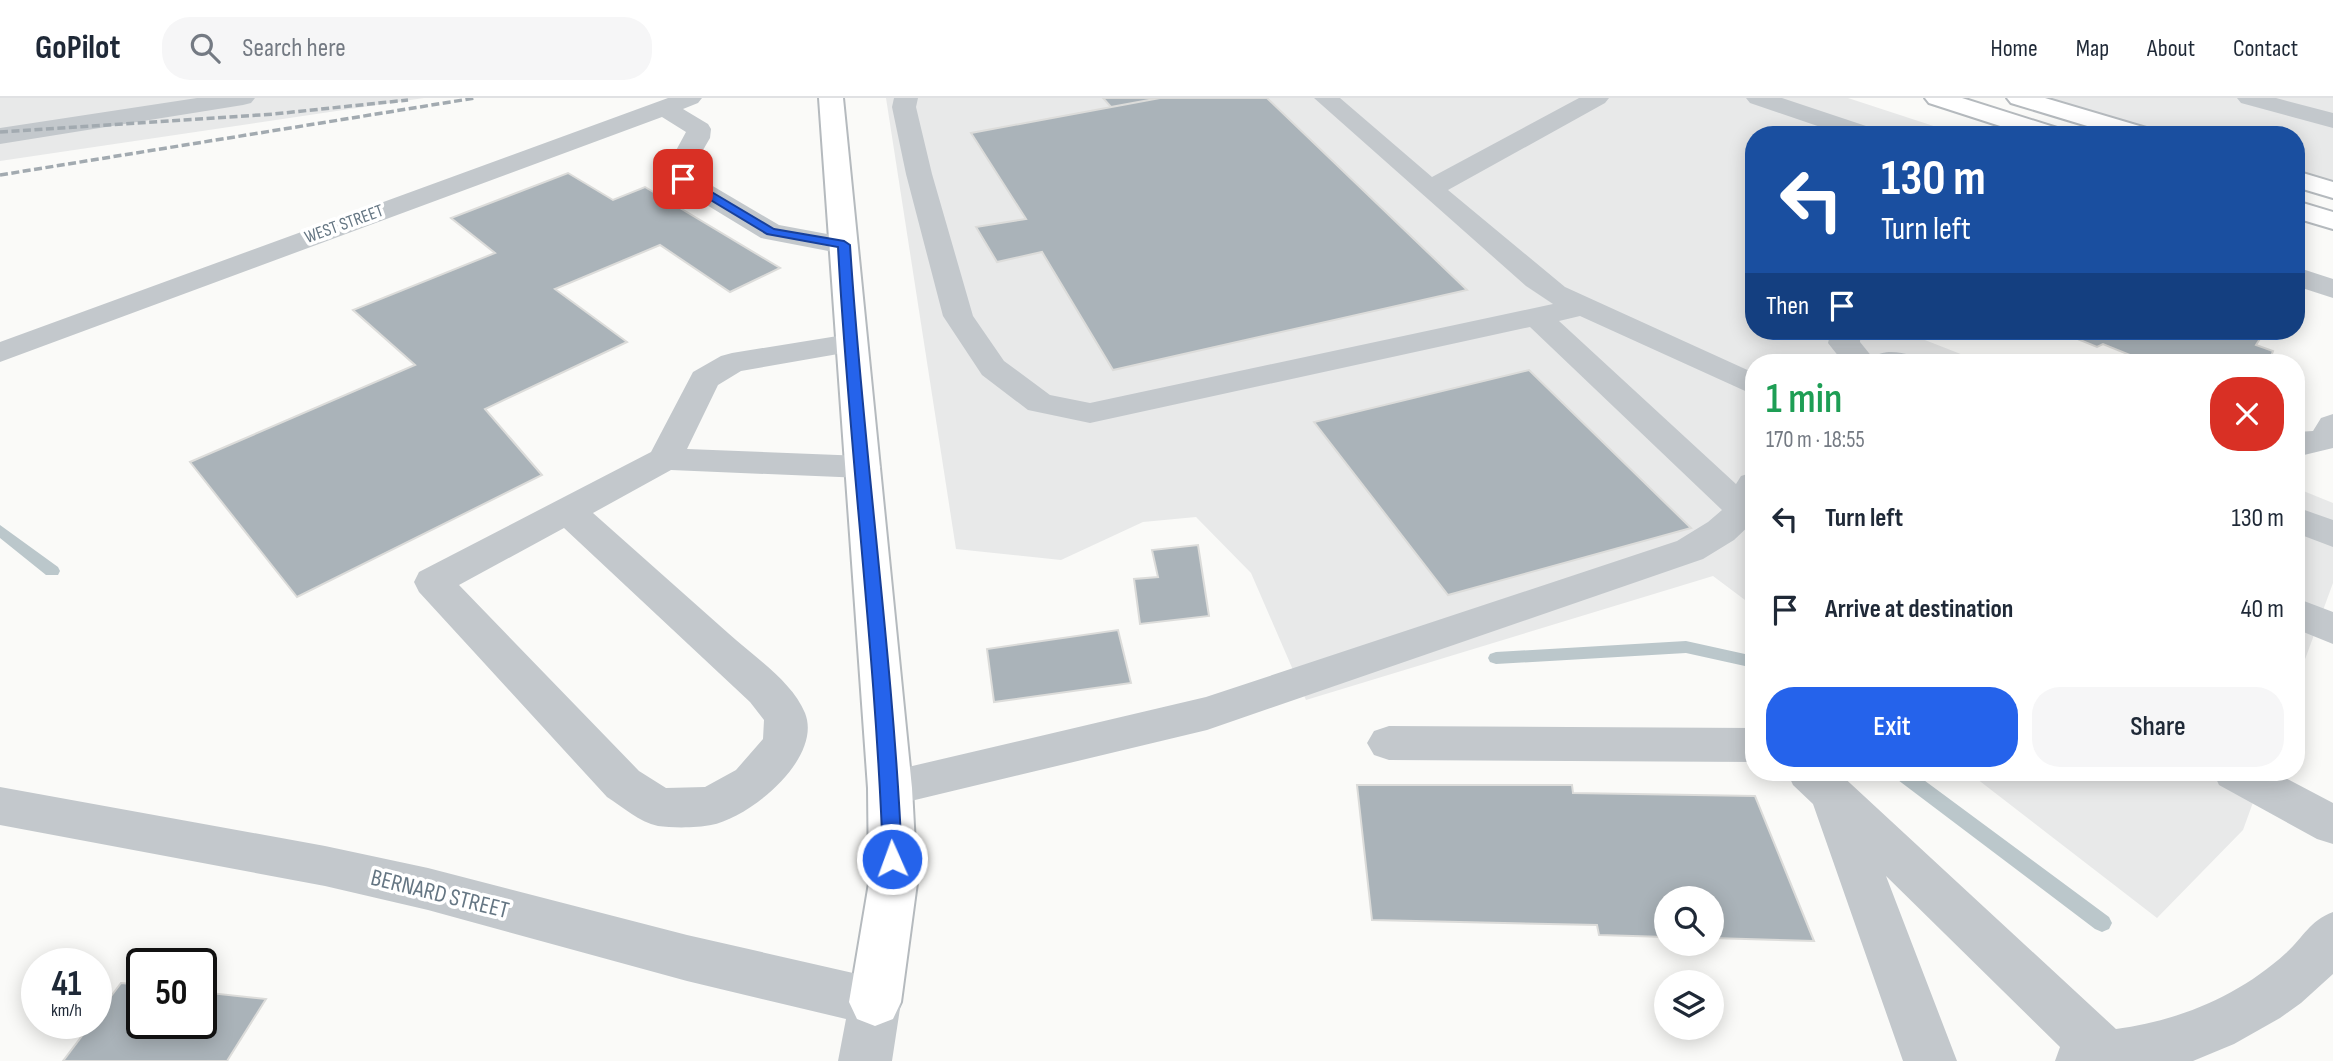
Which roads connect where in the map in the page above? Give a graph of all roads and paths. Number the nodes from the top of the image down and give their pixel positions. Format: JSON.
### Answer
{"nodes":[{"id":1,"x":243,"y":98,"type":"edge"},
{"id":2,"x":831,"y":98,"type":"edge"},
{"id":3,"x":906,"y":98,"type":"edge"},
{"id":4,"x":1326,"y":98,"type":"edge"},
{"id":5,"x":1597,"y":98,"type":"edge"},
{"id":6,"x":1758,"y":98,"type":"edge"},
{"id":7,"x":1937,"y":98,"type":"edge"},
{"id":8,"x":2019,"y":98,"type":"edge"},
{"id":9,"x":2249,"y":98,"type":"edge"},
{"id":10,"x":677,"y":102,"type":"edge"},
{"id":11,"x":2333,"y":121,"type":"edge"},
{"id":12,"x":1842,"y":126,"type":"edge"},
{"id":13,"x":2026,"y":126,"type":"edge"},
{"id":14,"x":2114,"y":126,"type":"edge"},
{"id":15,"x":0,"y":136,"type":"edge"},
{"id":16,"x":2305,"y":182,"type":"edge"},
{"id":17,"x":1430,"y":189,"type":"junction"},
{"id":18,"x":2333,"y":190,"type":"edge"},
{"id":19,"x":2305,"y":212,"type":"edge"},
{"id":20,"x":2333,"y":221,"type":"edge"},
{"id":21,"x":844,"y":245,"type":"junction"},
{"id":22,"x":2305,"y":279,"type":"edge"},
{"id":23,"x":2333,"y":289,"type":"edge"},
{"id":24,"x":1582,"y":307,"type":"junction"},
{"id":25,"x":1537,"y":317,"type":"junction"},
{"id":26,"x":849,"y":343,"type":"junction"},
{"id":27,"x":0,"y":353,"type":"edge"},
{"id":28,"x":1745,"y":381,"type":"edge"},
{"id":29,"x":2333,"y":425,"type":"edge"},
{"id":30,"x":2305,"y":444,"type":"edge"},
{"id":31,"x":665,"y":459,"type":"junction"},
{"id":32,"x":863,"y":467,"type":"junction"},
{"id":33,"x":1745,"y":494,"type":"edge"},
{"id":34,"x":1745,"y":501,"type":"edge"},
{"id":35,"x":568,"y":511,"type":"junction"},
{"id":36,"x":2305,"y":523,"type":"edge"},
{"id":37,"x":2333,"y":534,"type":"edge"},
{"id":38,"x":2305,"y":616,"type":"edge"},
{"id":39,"x":2333,"y":629,"type":"edge"},
{"id":40,"x":1389,"y":743,"type":"dead end"},
{"id":41,"x":1745,"y":745,"type":"edge"},
{"id":42,"x":2252,"y":781,"type":"edge"},
{"id":43,"x":1820,"y":782,"type":"edge"},
{"id":44,"x":890,"y":788,"type":"junction"},
{"id":45,"x":0,"y":806,"type":"edge"},
{"id":46,"x":2333,"y":825,"type":"edge"},
{"id":47,"x":2333,"y":934,"type":"edge"},
{"id":48,"x":874,"y":1002,"type":"junction"},
{"id":49,"x":2092,"y":1058,"type":"edge"},
{"id":50,"x":865,"y":1061,"type":"edge"},
{"id":51,"x":1930,"y":1061,"type":"edge"}],
"edges":[{"from":1,"to":15,"type":"street"},
{"from":2,"to":21,"type":"main road"},
{"from":3,"to":25,"type":"street"},
{"from":4,"to":17,"type":"street"},
{"from":5,"to":17,"type":"street"},
{"from":6,"to":12,"type":"street"},
{"from":7,"to":13,"type":"main road"},
{"from":8,"to":14,"type":"main road"},
{"from":9,"to":11,"type":"street"},
{"from":10,"to":21,"type":"street"},
{"from":10,"to":27,"type":"street","name":"WEST STREET"},
{"from":16,"to":18,"type":"main road"},
{"from":17,"to":24,"type":"street"},
{"from":19,"to":20,"type":"main road"},
{"from":21,"to":26,"type":"main road"},
{"from":22,"to":23,"type":"street"},
{"from":24,"to":25,"type":"street"},
{"from":24,"to":28,"type":"street"},
{"from":25,"to":33,"type":"street"},
{"from":26,"to":31,"type":"street"},
{"from":26,"to":32,"type":"main road"},
{"from":29,"to":30,"type":"street"},
{"from":31,"to":32,"type":"street"},
{"from":31,"to":35,"type":"street"},
{"from":32,"to":44,"type":"main road"},
{"from":34,"to":44,"type":"street"},
{"from":35,"to":35,"type":"street"},
{"from":36,"to":37,"type":"street"},
{"from":38,"to":39,"type":"street"},
{"from":40,"to":41,"type":"street"},
{"from":42,"to":46,"type":"street"},
{"from":43,"to":49,"type":"street"},
{"from":43,"to":51,"type":"street"},
{"from":44,"to":48,"type":"main road"},
{"from":45,"to":48,"type":"street","name":"BERNARD STREET"},
{"from":47,"to":49,"type":"street"},
{"from":48,"to":50,"type":"street"}]}
